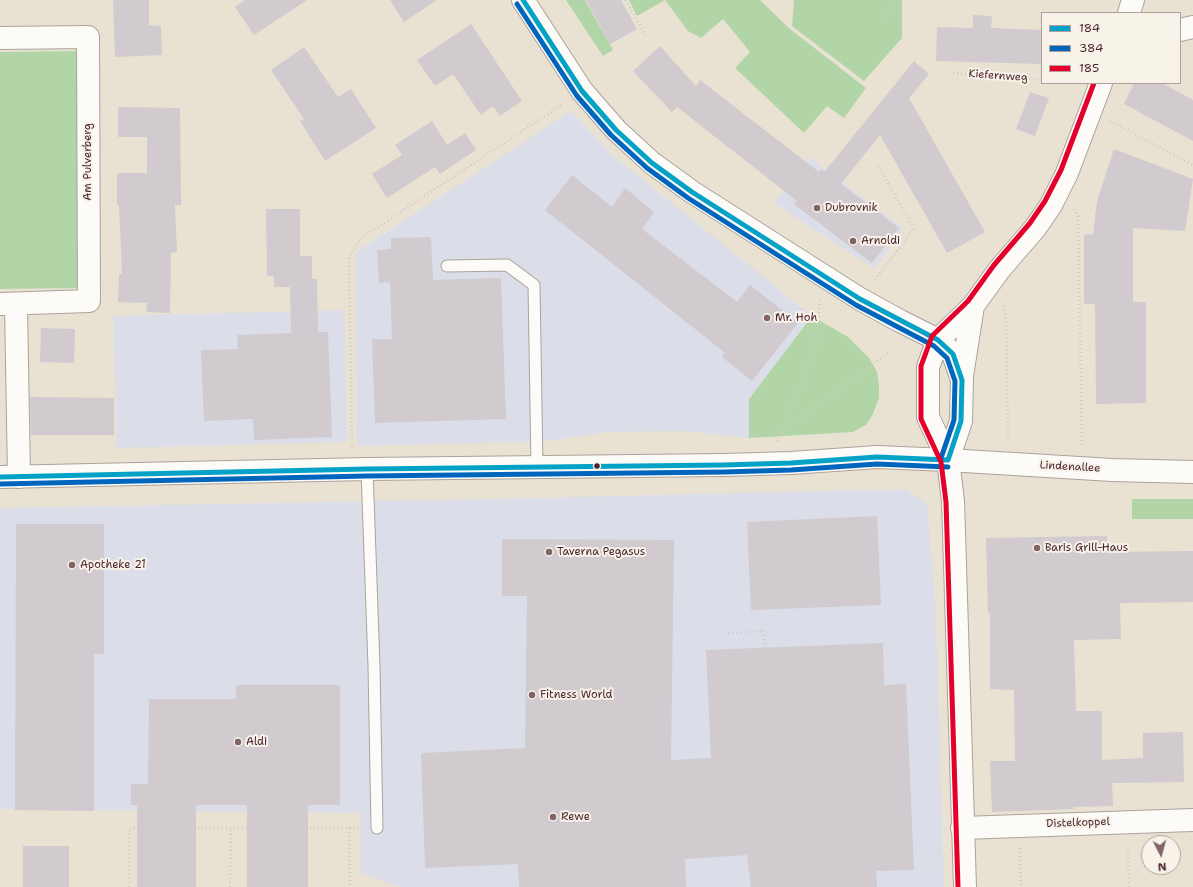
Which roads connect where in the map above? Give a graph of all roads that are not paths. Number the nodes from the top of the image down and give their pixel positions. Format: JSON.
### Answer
{"nodes":[{"id":1,"x":524,"y":0,"type":"edge"},
{"id":2,"x":1133,"y":0,"type":"edge"},
{"id":3,"x":1129,"y":12,"type":"edge"},
{"id":4,"x":1193,"y":27,"type":"edge"},
{"id":5,"x":1181,"y":30,"type":"edge"},
{"id":6,"x":0,"y":38,"type":"edge"},
{"id":7,"x":1101,"y":84,"type":"edge"},
{"id":8,"x":448,"y":266,"type":"dead end"},
{"id":9,"x":8,"y":304,"type":"edge"},
{"id":10,"x":973,"y":306,"type":"junction"},
{"id":11,"x":938,"y":340,"type":"junction"},
{"id":12,"x":962,"y":380,"type":"junction"},
{"id":13,"x":948,"y":460,"type":"junction"},
{"id":14,"x":537,"y":467,"type":"junction"},
{"id":15,"x":367,"y":468,"type":"junction"},
{"id":16,"x":1193,"y":472,"type":"edge"},
{"id":17,"x":9,"y":477,"type":"edge"},
{"id":18,"x":1193,"y":820,"type":"edge"},
{"id":19,"x":376,"y":828,"type":"road end"},
{"id":20,"x":962,"y":828,"type":"junction"},
{"id":21,"x":965,"y":887,"type":"edge"}],
"edges":[{"from":1,"to":11,"type":"street"},
{"from":2,"to":3,"type":"street"},
{"from":4,"to":5,"type":"street"},
{"from":6,"to":9,"type":"street","name":"Am Pulverberg"},
{"from":7,"to":10,"type":"street"},
{"from":8,"to":14,"type":"lane"},
{"from":9,"to":17,"type":"street","name":"Am Pulverberg"},
{"from":10,"to":11,"type":"street"},
{"from":10,"to":12,"type":"street"},
{"from":11,"to":12,"type":"street"},
{"from":11,"to":13,"type":"street"},
{"from":12,"to":13,"type":"street"},
{"from":13,"to":14,"type":"street","name":"Lindenallee"},
{"from":13,"to":16,"type":"street","name":"Lindenallee"},
{"from":13,"to":20,"type":"street"},
{"from":14,"to":15,"type":"street","name":"Lindenallee"},
{"from":15,"to":17,"type":"street","name":"Lindenallee"},
{"from":15,"to":19,"type":"lane"},
{"from":18,"to":20,"type":"street","name":"Distelkoppel"},
{"from":20,"to":21,"type":"street"}]}
